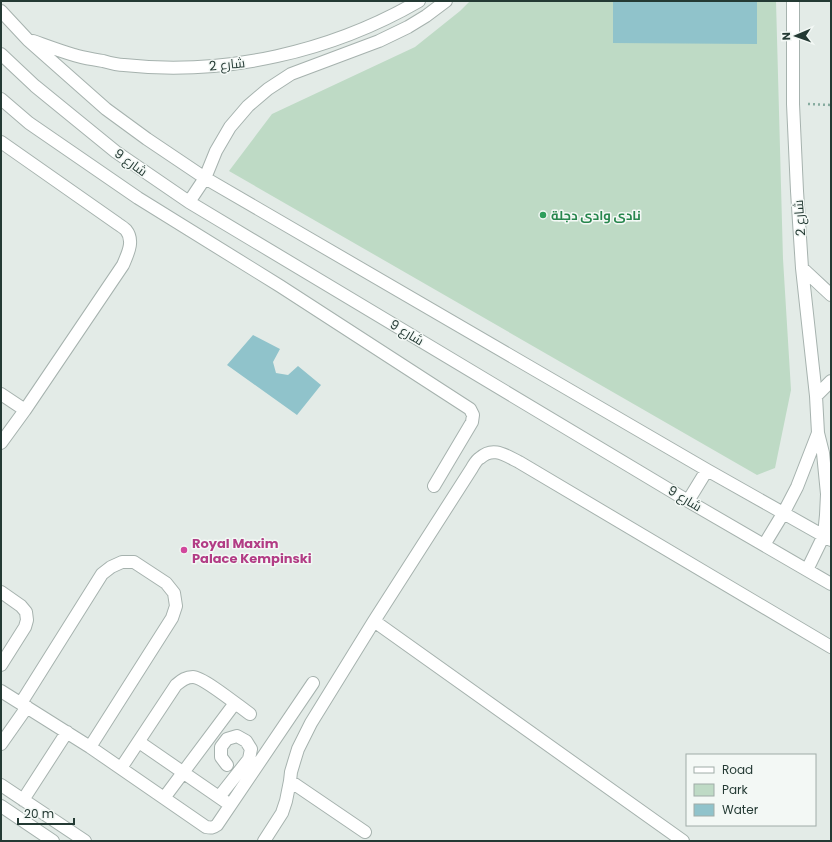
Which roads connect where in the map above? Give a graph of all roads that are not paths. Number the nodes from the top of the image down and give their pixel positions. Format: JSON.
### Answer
{"nodes":[{"id":1,"x":419,"y":1,"type":"edge"},
{"id":2,"x":446,"y":1,"type":"edge"},
{"id":3,"x":793,"y":1,"type":"edge"},
{"id":4,"x":1,"y":11,"type":"edge"},
{"id":5,"x":28,"y":40,"type":"junction"},
{"id":6,"x":1,"y":54,"type":"edge"},
{"id":7,"x":1,"y":100,"type":"edge"},
{"id":8,"x":1,"y":142,"type":"edge"},
{"id":9,"x":205,"y":178,"type":"junction"},
{"id":10,"x":189,"y":202,"type":"junction"},
{"id":11,"x":802,"y":268,"type":"junction"},
{"id":12,"x":831,"y":295,"type":"edge"},
{"id":13,"x":831,"y":381,"type":"edge"},
{"id":14,"x":1,"y":394,"type":"edge"},
{"id":15,"x":816,"y":396,"type":"junction"},
{"id":16,"x":25,"y":410,"type":"junction"},
{"id":17,"x":818,"y":433,"type":"junction"},
{"id":18,"x":1,"y":443,"type":"edge"},
{"id":19,"x":707,"y":470,"type":"junction"},
{"id":20,"x":434,"y":486,"type":"dead end"},
{"id":21,"x":688,"y":501,"type":"junction"},
{"id":22,"x":784,"y":512,"type":"junction"},
{"id":23,"x":827,"y":537,"type":"edge"},
{"id":24,"x":764,"y":545,"type":"junction"},
{"id":25,"x":807,"y":570,"type":"junction"},
{"id":26,"x":831,"y":584,"type":"edge"},
{"id":27,"x":1,"y":592,"type":"edge"},
{"id":28,"x":374,"y":621,"type":"junction"},
{"id":29,"x":831,"y":647,"type":"edge"},
{"id":30,"x":1,"y":665,"type":"edge"},
{"id":31,"x":313,"y":683,"type":"dead end"},
{"id":32,"x":1,"y":691,"type":"edge"},
{"id":33,"x":235,"y":703,"type":"junction"},
{"id":34,"x":24,"y":705,"type":"junction"},
{"id":35,"x":250,"y":714,"type":"dead end"},
{"id":36,"x":67,"y":732,"type":"junction"},
{"id":37,"x":139,"y":742,"type":"junction"},
{"id":38,"x":1,"y":744,"type":"edge"},
{"id":39,"x":90,"y":747,"type":"junction"},
{"id":40,"x":227,"y":765,"type":"dead end"},
{"id":41,"x":121,"y":768,"type":"junction"},
{"id":42,"x":183,"y":772,"type":"junction"},
{"id":43,"x":290,"y":781,"type":"junction"},
{"id":44,"x":1,"y":785,"type":"edge"},
{"id":45,"x":164,"y":798,"type":"junction"},
{"id":46,"x":219,"y":798,"type":"junction"},
{"id":47,"x":24,"y":800,"type":"junction"},
{"id":48,"x":230,"y":805,"type":"junction"},
{"id":49,"x":1,"y":806,"type":"edge"},
{"id":50,"x":365,"y":832,"type":"dead end"},
{"id":51,"x":53,"y":841,"type":"edge"},
{"id":52,"x":85,"y":841,"type":"edge"},
{"id":53,"x":264,"y":841,"type":"edge"},
{"id":54,"x":683,"y":841,"type":"edge"}],
"edges":[{"from":1,"to":5,"type":"street","name":"شارع 2"},
{"from":2,"to":9,"type":"street"},
{"from":3,"to":11,"type":"street","name":"شارع 2"},
{"from":4,"to":5,"type":"street"},
{"from":5,"to":9,"type":"street"},
{"from":6,"to":10,"type":"street","name":"شارع 9"},
{"from":7,"to":20,"type":"street"},
{"from":8,"to":16,"type":"street"},
{"from":9,"to":10,"type":"street"},
{"from":9,"to":19,"type":"street"},
{"from":10,"to":21,"type":"street","name":"شارع 9"},
{"from":11,"to":12,"type":"street"},
{"from":11,"to":15,"type":"street","name":"شارع 2"},
{"from":13,"to":15,"type":"street"},
{"from":14,"to":16,"type":"street"},
{"from":15,"to":17,"type":"street","name":"شارع 2"},
{"from":16,"to":18,"type":"street"},
{"from":17,"to":22,"type":"street","name":"شارع 2"},
{"from":17,"to":23,"type":"street","name":"شارع 2"},
{"from":19,"to":21,"type":"street"},
{"from":19,"to":22,"type":"street"},
{"from":21,"to":24,"type":"street","name":"شارع 9"},
{"from":22,"to":23,"type":"street"},
{"from":22,"to":24,"type":"street","name":"شارع 2"},
{"from":23,"to":25,"type":"street","name":"شارع 2"},
{"from":24,"to":25,"type":"street","name":"شارع 9"},
{"from":25,"to":26,"type":"street","name":"شارع 9"},
{"from":27,"to":30,"type":"street"},
{"from":28,"to":29,"type":"street"},
{"from":28,"to":43,"type":"street"},
{"from":28,"to":54,"type":"street"},
{"from":31,"to":48,"type":"street"},
{"from":32,"to":34,"type":"street"},
{"from":33,"to":35,"type":"street"},
{"from":33,"to":37,"type":"street"},
{"from":33,"to":42,"type":"street"},
{"from":34,"to":36,"type":"street"},
{"from":34,"to":38,"type":"street"},
{"from":34,"to":39,"type":"street"},
{"from":36,"to":39,"type":"street"},
{"from":36,"to":47,"type":"street"},
{"from":37,"to":41,"type":"street"},
{"from":37,"to":42,"type":"street"},
{"from":39,"to":41,"type":"street"},
{"from":40,"to":46,"type":"street"},
{"from":41,"to":45,"type":"street"},
{"from":42,"to":45,"type":"street"},
{"from":42,"to":46,"type":"street"},
{"from":43,"to":50,"type":"street"},
{"from":43,"to":53,"type":"street"},
{"from":44,"to":47,"type":"street"},
{"from":45,"to":48,"type":"street"},
{"from":46,"to":48,"type":"street"},
{"from":47,"to":52,"type":"street"},
{"from":49,"to":51,"type":"street"}]}
